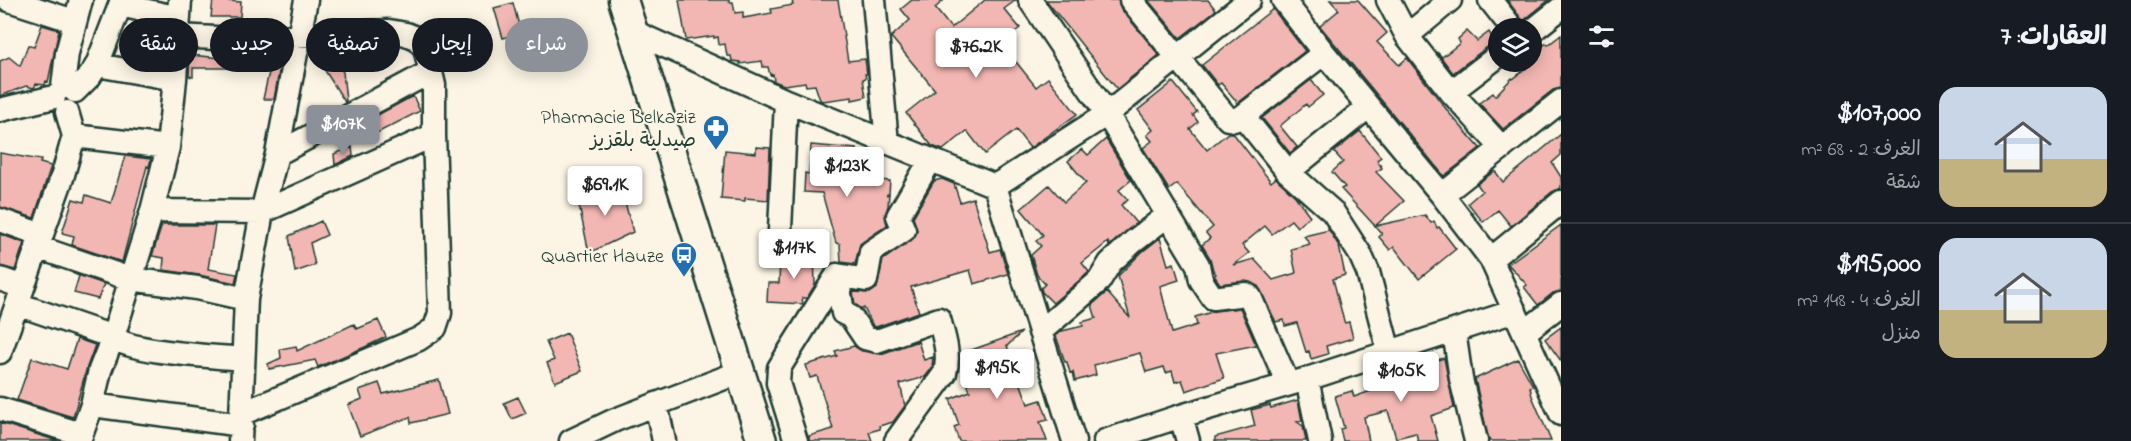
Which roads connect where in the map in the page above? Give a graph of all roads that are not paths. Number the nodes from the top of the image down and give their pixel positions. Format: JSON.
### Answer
{"nodes":[{"id":1,"x":9,"y":0,"type":"edge"},
{"id":2,"x":306,"y":0,"type":"edge"},
{"id":3,"x":623,"y":0,"type":"edge"},
{"id":4,"x":874,"y":0,"type":"edge"},
{"id":5,"x":1030,"y":0,"type":"edge"},
{"id":6,"x":1131,"y":0,"type":"edge"},
{"id":7,"x":1282,"y":0,"type":"edge"},
{"id":8,"x":1388,"y":0,"type":"edge"},
{"id":9,"x":1490,"y":0,"type":"edge"},
{"id":10,"x":1447,"y":1,"type":"edge"},
{"id":11,"x":121,"y":3,"type":"edge"},
{"id":12,"x":1240,"y":3,"type":"edge"},
{"id":13,"x":1561,"y":8,"type":"edge"},
{"id":14,"x":78,"y":11,"type":"edge"},
{"id":15,"x":179,"y":18,"type":"edge"},
{"id":16,"x":1504,"y":18,"type":"edge"},
{"id":17,"x":1542,"y":23,"type":"edge"},
{"id":18,"x":198,"y":25,"type":"edge"},
{"id":19,"x":633,"y":32,"type":"junction"},
{"id":20,"x":299,"y":36,"type":"junction"},
{"id":21,"x":412,"y":36,"type":"edge"},
{"id":22,"x":1407,"y":36,"type":"junction"},
{"id":23,"x":1324,"y":53,"type":"junction"},
{"id":24,"x":1177,"y":57,"type":"junction"},
{"id":25,"x":1488,"y":64,"type":"edge"},
{"id":26,"x":98,"y":65,"type":"junction"},
{"id":27,"x":175,"y":72,"type":"edge"},
{"id":28,"x":430,"y":72,"type":"joint"},
{"id":29,"x":175,"y":79,"type":"junction"},
{"id":30,"x":1451,"y":92,"type":"junction"},
{"id":31,"x":65,"y":96,"type":"junction"},
{"id":32,"x":1561,"y":100,"type":"edge"},
{"id":33,"x":786,"y":101,"type":"junction"},
{"id":34,"x":1368,"y":107,"type":"junction"},
{"id":35,"x":0,"y":110,"type":"edge"},
{"id":36,"x":1107,"y":114,"type":"junction"},
{"id":37,"x":1243,"y":116,"type":"junction"},
{"id":38,"x":434,"y":135,"type":"junction"},
{"id":39,"x":74,"y":136,"type":"junction"},
{"id":40,"x":887,"y":143,"type":"junction"},
{"id":41,"x":168,"y":147,"type":"junction"},
{"id":42,"x":1502,"y":148,"type":"junction"},
{"id":43,"x":277,"y":154,"type":"junction"},
{"id":44,"x":930,"y":160,"type":"junction"},
{"id":45,"x":1288,"y":172,"type":"junction"},
{"id":46,"x":995,"y":186,"type":"junction"},
{"id":47,"x":1442,"y":195,"type":"junction"},
{"id":48,"x":1561,"y":202,"type":"edge"},
{"id":49,"x":152,"y":211,"type":"junction"},
{"id":50,"x":262,"y":212,"type":"junction"},
{"id":51,"x":1168,"y":215,"type":"junction"},
{"id":52,"x":0,"y":220,"type":"edge"},
{"id":53,"x":780,"y":230,"type":"dead end"},
{"id":54,"x":40,"y":241,"type":"junction"},
{"id":55,"x":1491,"y":259,"type":"junction"},
{"id":56,"x":837,"y":275,"type":"junction"},
{"id":57,"x":0,"y":279,"type":"edge"},
{"id":58,"x":130,"y":279,"type":"junction"},
{"id":59,"x":20,"y":296,"type":"junction"},
{"id":60,"x":246,"y":299,"type":"junction"},
{"id":61,"x":1561,"y":304,"type":"edge"},
{"id":62,"x":1515,"y":311,"type":"junction"},
{"id":63,"x":1454,"y":331,"type":"junction"},
{"id":64,"x":1040,"y":332,"type":"junction"},
{"id":65,"x":1525,"y":332,"type":"junction"},
{"id":66,"x":113,"y":337,"type":"junction"},
{"id":67,"x":1,"y":346,"type":"edge"},
{"id":68,"x":1389,"y":352,"type":"junction"},
{"id":69,"x":243,"y":359,"type":"junction"},
{"id":70,"x":740,"y":372,"type":"junction"},
{"id":71,"x":1297,"y":381,"type":"junction"},
{"id":72,"x":656,"y":404,"type":"junction"},
{"id":73,"x":92,"y":405,"type":"junction"},
{"id":74,"x":0,"y":409,"type":"edge"},
{"id":75,"x":1561,"y":414,"type":"edge"},
{"id":76,"x":1181,"y":416,"type":"junction"},
{"id":77,"x":242,"y":426,"type":"edge"},
{"id":78,"x":80,"y":437,"type":"edge"},
{"id":79,"x":571,"y":441,"type":"edge"},
{"id":80,"x":664,"y":441,"type":"edge"},
{"id":81,"x":762,"y":441,"type":"edge"},
{"id":82,"x":796,"y":441,"type":"edge"},
{"id":83,"x":896,"y":441,"type":"edge"},
{"id":84,"x":1074,"y":441,"type":"edge"},
{"id":85,"x":1105,"y":441,"type":"edge"},
{"id":86,"x":1188,"y":441,"type":"edge"},
{"id":87,"x":1320,"y":441,"type":"edge"},
{"id":88,"x":1476,"y":441,"type":"edge"}],
"edges":[{"from":1,"to":14,"type":"street"},
{"from":2,"to":20,"type":"street"},
{"from":3,"to":19,"type":"main road"},
{"from":4,"to":40,"type":"street"},
{"from":5,"to":36,"type":"street"},
{"from":6,"to":24,"type":"street"},
{"from":7,"to":23,"type":"street"},
{"from":8,"to":22,"type":"street"},
{"from":9,"to":16,"type":"street"},
{"from":10,"to":22,"type":"street"},
{"from":11,"to":15,"type":"street"},
{"from":11,"to":26,"type":"street"},
{"from":12,"to":24,"type":"street"},
{"from":13,"to":17,"type":"street"},
{"from":14,"to":31,"type":"street"},
{"from":18,"to":20,"type":"street"},
{"from":19,"to":33,"type":"street"},
{"from":19,"to":70,"type":"main road"},
{"from":20,"to":21,"type":"street"},
{"from":20,"to":43,"type":"street"},
{"from":22,"to":30,"type":"street"},
{"from":23,"to":34,"type":"street"},
{"from":23,"to":37,"type":"street"},
{"from":24,"to":36,"type":"street"},
{"from":24,"to":37,"type":"street"},
{"from":25,"to":30,"type":"street"},
{"from":26,"to":29,"type":"street"},
{"from":26,"to":31,"type":"street"},
{"from":27,"to":29,"type":"street"},
{"from":28,"to":38,"type":"street"},
{"from":28,"to":43,"type":"street"},
{"from":29,"to":41,"type":"street"},
{"from":30,"to":42,"type":"street"},
{"from":31,"to":35,"type":"street"},
{"from":31,"to":39,"type":"street"},
{"from":32,"to":42,"type":"street"},
{"from":33,"to":40,"type":"street"},
{"from":33,"to":53,"type":"street"},
{"from":34,"to":45,"type":"street"},
{"from":34,"to":47,"type":"street"},
{"from":36,"to":46,"type":"street"},
{"from":36,"to":51,"type":"street"},
{"from":37,"to":45,"type":"street"},
{"from":38,"to":50,"type":"street"},
{"from":38,"to":77,"type":"street"},
{"from":39,"to":41,"type":"street"},
{"from":39,"to":54,"type":"street"},
{"from":40,"to":44,"type":"street"},
{"from":41,"to":49,"type":"street"},
{"from":42,"to":47,"type":"street"},
{"from":43,"to":50,"type":"street"},
{"from":44,"to":46,"type":"street"},
{"from":44,"to":56,"type":"street"},
{"from":45,"to":68,"type":"street"},
{"from":46,"to":64,"type":"street"},
{"from":47,"to":55,"type":"street"},
{"from":48,"to":55,"type":"street"},
{"from":49,"to":50,"type":"street"},
{"from":49,"to":58,"type":"street"},
{"from":50,"to":60,"type":"street"},
{"from":51,"to":64,"type":"street"},
{"from":51,"to":71,"type":"street"},
{"from":52,"to":54,"type":"street"},
{"from":54,"to":58,"type":"street"},
{"from":54,"to":59,"type":"street"},
{"from":55,"to":62,"type":"street"},
{"from":56,"to":82,"type":"street"},
{"from":56,"to":83,"type":"street"},
{"from":57,"to":59,"type":"street"},
{"from":58,"to":60,"type":"street"},
{"from":58,"to":66,"type":"street"},
{"from":59,"to":66,"type":"street"},
{"from":59,"to":67,"type":"street"},
{"from":60,"to":69,"type":"street"},
{"from":61,"to":65,"type":"street"},
{"from":62,"to":63,"type":"street"},
{"from":62,"to":65,"type":"street"},
{"from":63,"to":68,"type":"street"},
{"from":63,"to":88,"type":"street"},
{"from":64,"to":84,"type":"street"},
{"from":65,"to":75,"type":"street"},
{"from":66,"to":69,"type":"street"},
{"from":66,"to":73,"type":"street"},
{"from":68,"to":71,"type":"street"},
{"from":69,"to":77,"type":"street"},
{"from":70,"to":72,"type":"street"},
{"from":70,"to":81,"type":"main road"},
{"from":71,"to":76,"type":"street"},
{"from":71,"to":87,"type":"street"},
{"from":72,"to":79,"type":"street"},
{"from":72,"to":80,"type":"street"},
{"from":73,"to":77,"type":"street"},
{"from":73,"to":78,"type":"street"},
{"from":74,"to":78,"type":"street"},
{"from":76,"to":85,"type":"street"},
{"from":76,"to":86,"type":"street"}]}
